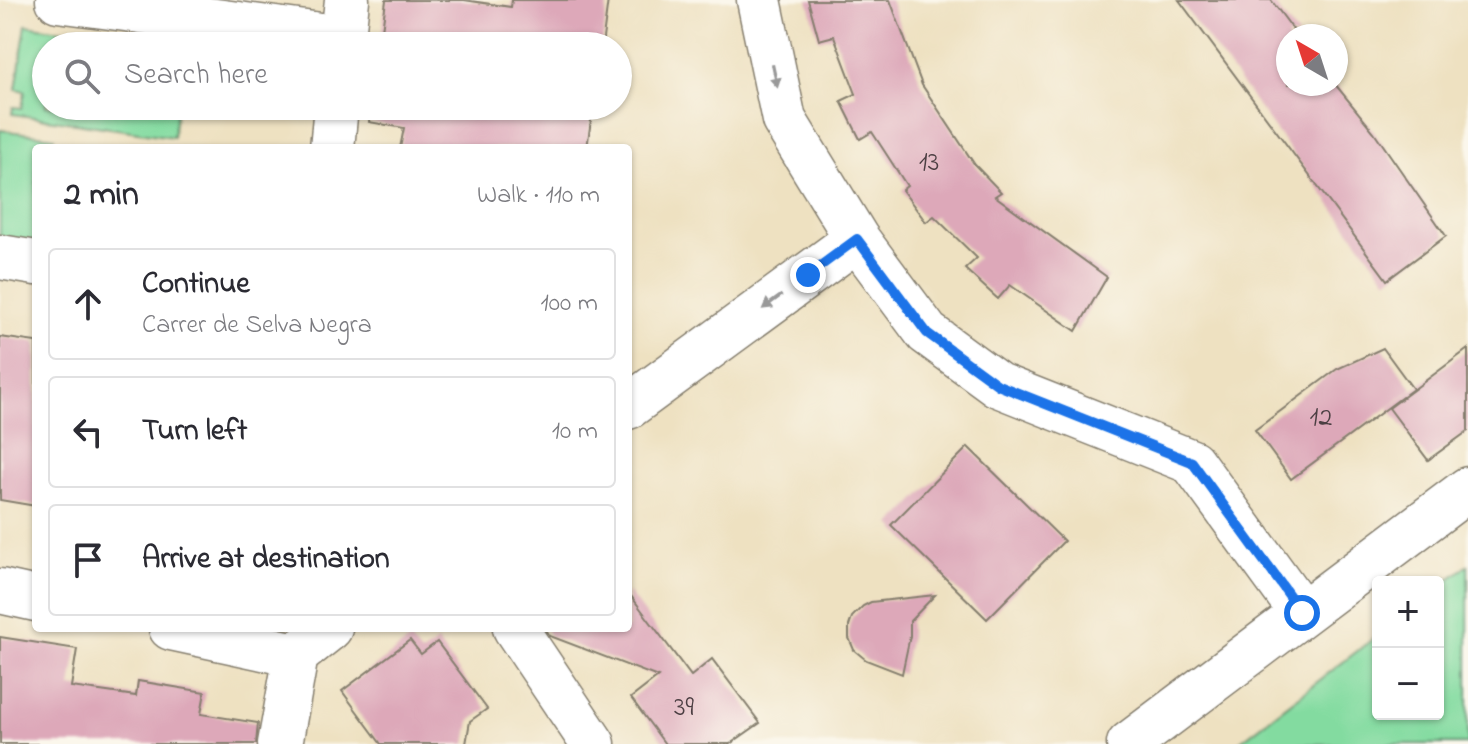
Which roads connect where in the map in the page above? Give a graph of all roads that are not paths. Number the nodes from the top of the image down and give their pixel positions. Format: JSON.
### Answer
{"nodes":[{"id":1,"x":58,"y":0,"type":"edge"},
{"id":2,"x":759,"y":0,"type":"edge"},
{"id":3,"x":344,"y":28,"type":"edge"},
{"id":4,"x":335,"y":120,"type":"edge"},
{"id":5,"x":332,"y":144,"type":"edge"},
{"id":6,"x":857,"y":239,"type":"junction"},
{"id":7,"x":0,"y":257,"type":"edge"},
{"id":8,"x":32,"y":262,"type":"edge"},
{"id":9,"x":632,"y":404,"type":"edge"},
{"id":10,"x":1468,"y":489,"type":"edge"},
{"id":11,"x":0,"y":591,"type":"edge"},
{"id":12,"x":32,"y":598,"type":"edge"},
{"id":13,"x":1302,"y":613,"type":"junction"},
{"id":14,"x":190,"y":632,"type":"edge"},
{"id":15,"x":325,"y":632,"type":"edge"},
{"id":16,"x":518,"y":632,"type":"edge"},
{"id":17,"x":296,"y":655,"type":"junction"},
{"id":18,"x":280,"y":744,"type":"edge"},
{"id":19,"x":593,"y":744,"type":"edge"},
{"id":20,"x":1129,"y":744,"type":"edge"}],
"edges":[{"from":1,"to":3,"type":"street"},
{"from":2,"to":6,"type":"street","one_way":true},
{"from":4,"to":5,"type":"street"},
{"from":6,"to":9,"type":"street","one_way":true},
{"from":6,"to":13,"type":"street"},
{"from":7,"to":8,"type":"street"},
{"from":10,"to":13,"type":"street"},
{"from":11,"to":12,"type":"street"},
{"from":13,"to":20,"type":"street"},
{"from":14,"to":17,"type":"street"},
{"from":15,"to":17,"type":"street"},
{"from":16,"to":19,"type":"street"},
{"from":17,"to":18,"type":"street"}]}
